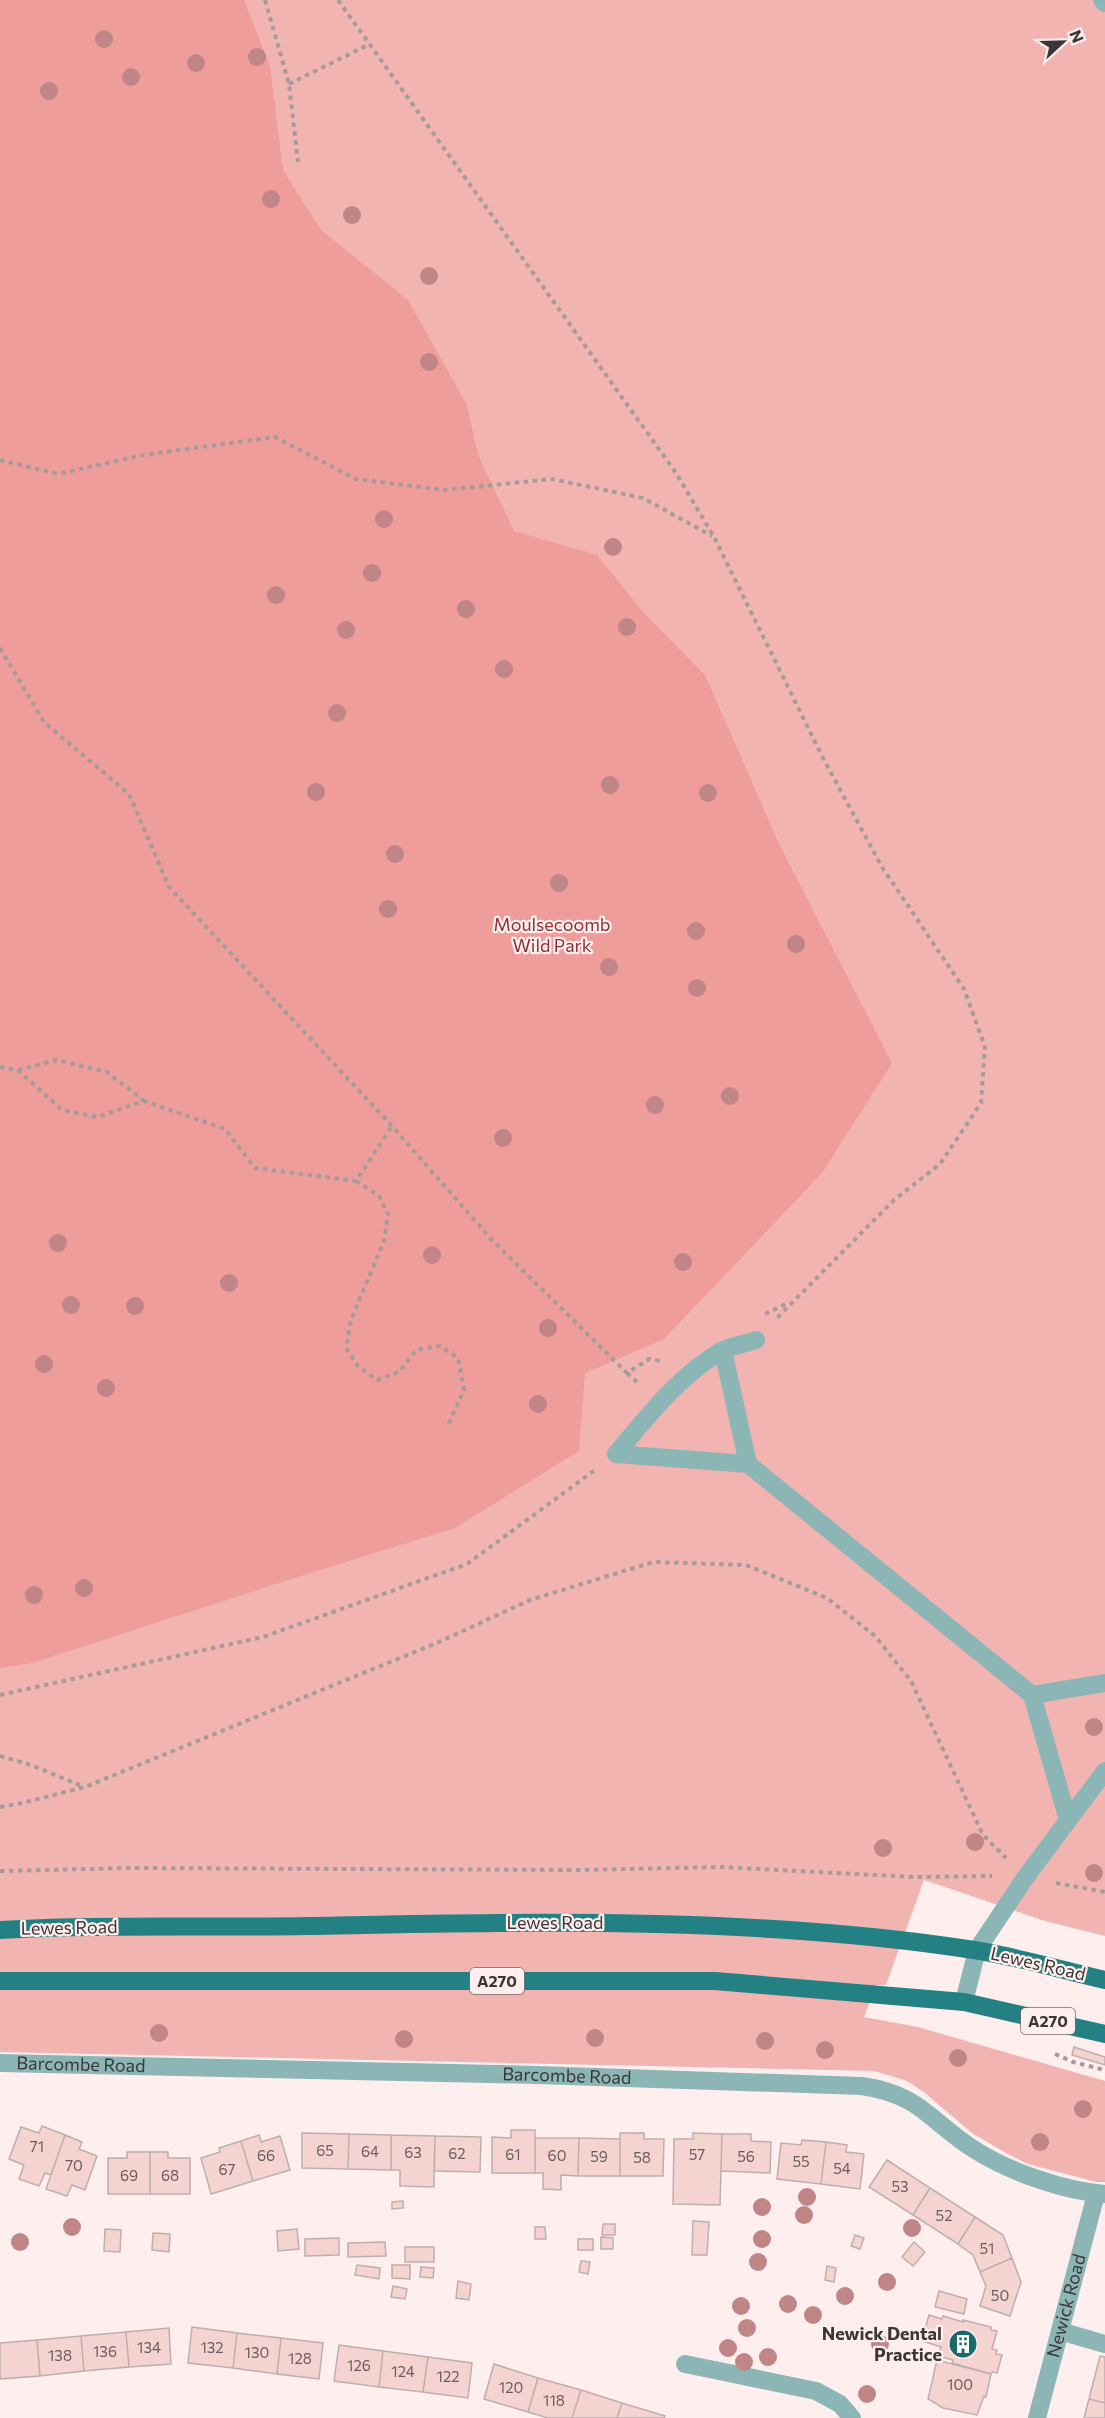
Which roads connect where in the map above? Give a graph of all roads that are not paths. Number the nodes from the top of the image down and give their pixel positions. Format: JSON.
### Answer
{"nodes":[{"id":1,"x":1102,"y":0,"type":"edge"},
{"id":2,"x":1105,"y":3,"type":"edge"},
{"id":3,"x":756,"y":1340,"type":"road end"},
{"id":4,"x":723,"y":1350,"type":"junction"},
{"id":5,"x":748,"y":1464,"type":"junction"},
{"id":6,"x":1105,"y":1683,"type":"edge"},
{"id":7,"x":1032,"y":1695,"type":"junction"},
{"id":8,"x":1105,"y":1771,"type":"edge"},
{"id":9,"x":1068,"y":1820,"type":"junction"},
{"id":10,"x":0,"y":1930,"type":"edge"},
{"id":11,"x":976,"y":1950,"type":"junction"},
{"id":12,"x":1105,"y":1980,"type":"edge"},
{"id":13,"x":0,"y":1981,"type":"edge"},
{"id":14,"x":964,"y":2002,"type":"junction"},
{"id":15,"x":1105,"y":2034,"type":"edge"},
{"id":16,"x":0,"y":2063,"type":"edge"},
{"id":17,"x":1101,"y":2194,"type":"edge"},
{"id":18,"x":1060,"y":2331,"type":"junction"},
{"id":19,"x":1105,"y":2344,"type":"edge"},
{"id":20,"x":685,"y":2364,"type":"dead end"},
{"id":21,"x":852,"y":2418,"type":"edge"},
{"id":22,"x":1037,"y":2418,"type":"edge"}],
"edges":[{"from":1,"to":2,"type":"street"},
{"from":3,"to":4,"type":"street"},
{"from":4,"to":5,"type":"street"},
{"from":4,"to":5,"type":"street"},
{"from":5,"to":7,"type":"street"},
{"from":6,"to":7,"type":"street"},
{"from":7,"to":9,"type":"street"},
{"from":8,"to":9,"type":"street"},
{"from":9,"to":11,"type":"street"},
{"from":10,"to":11,"type":"main road","name":"Lewes Road"},
{"from":11,"to":12,"type":"main road","name":"Lewes Road"},
{"from":11,"to":14,"type":"street"},
{"from":13,"to":14,"type":"main road","number":"A270"},
{"from":14,"to":15,"type":"main road","number":"A270"},
{"from":16,"to":17,"type":"street","name":"Barcombe Road"},
{"from":17,"to":18,"type":"street","name":"Newick Road"},
{"from":18,"to":19,"type":"street"},
{"from":18,"to":22,"type":"street","name":"Newick Road"},
{"from":20,"to":21,"type":"street"}]}
